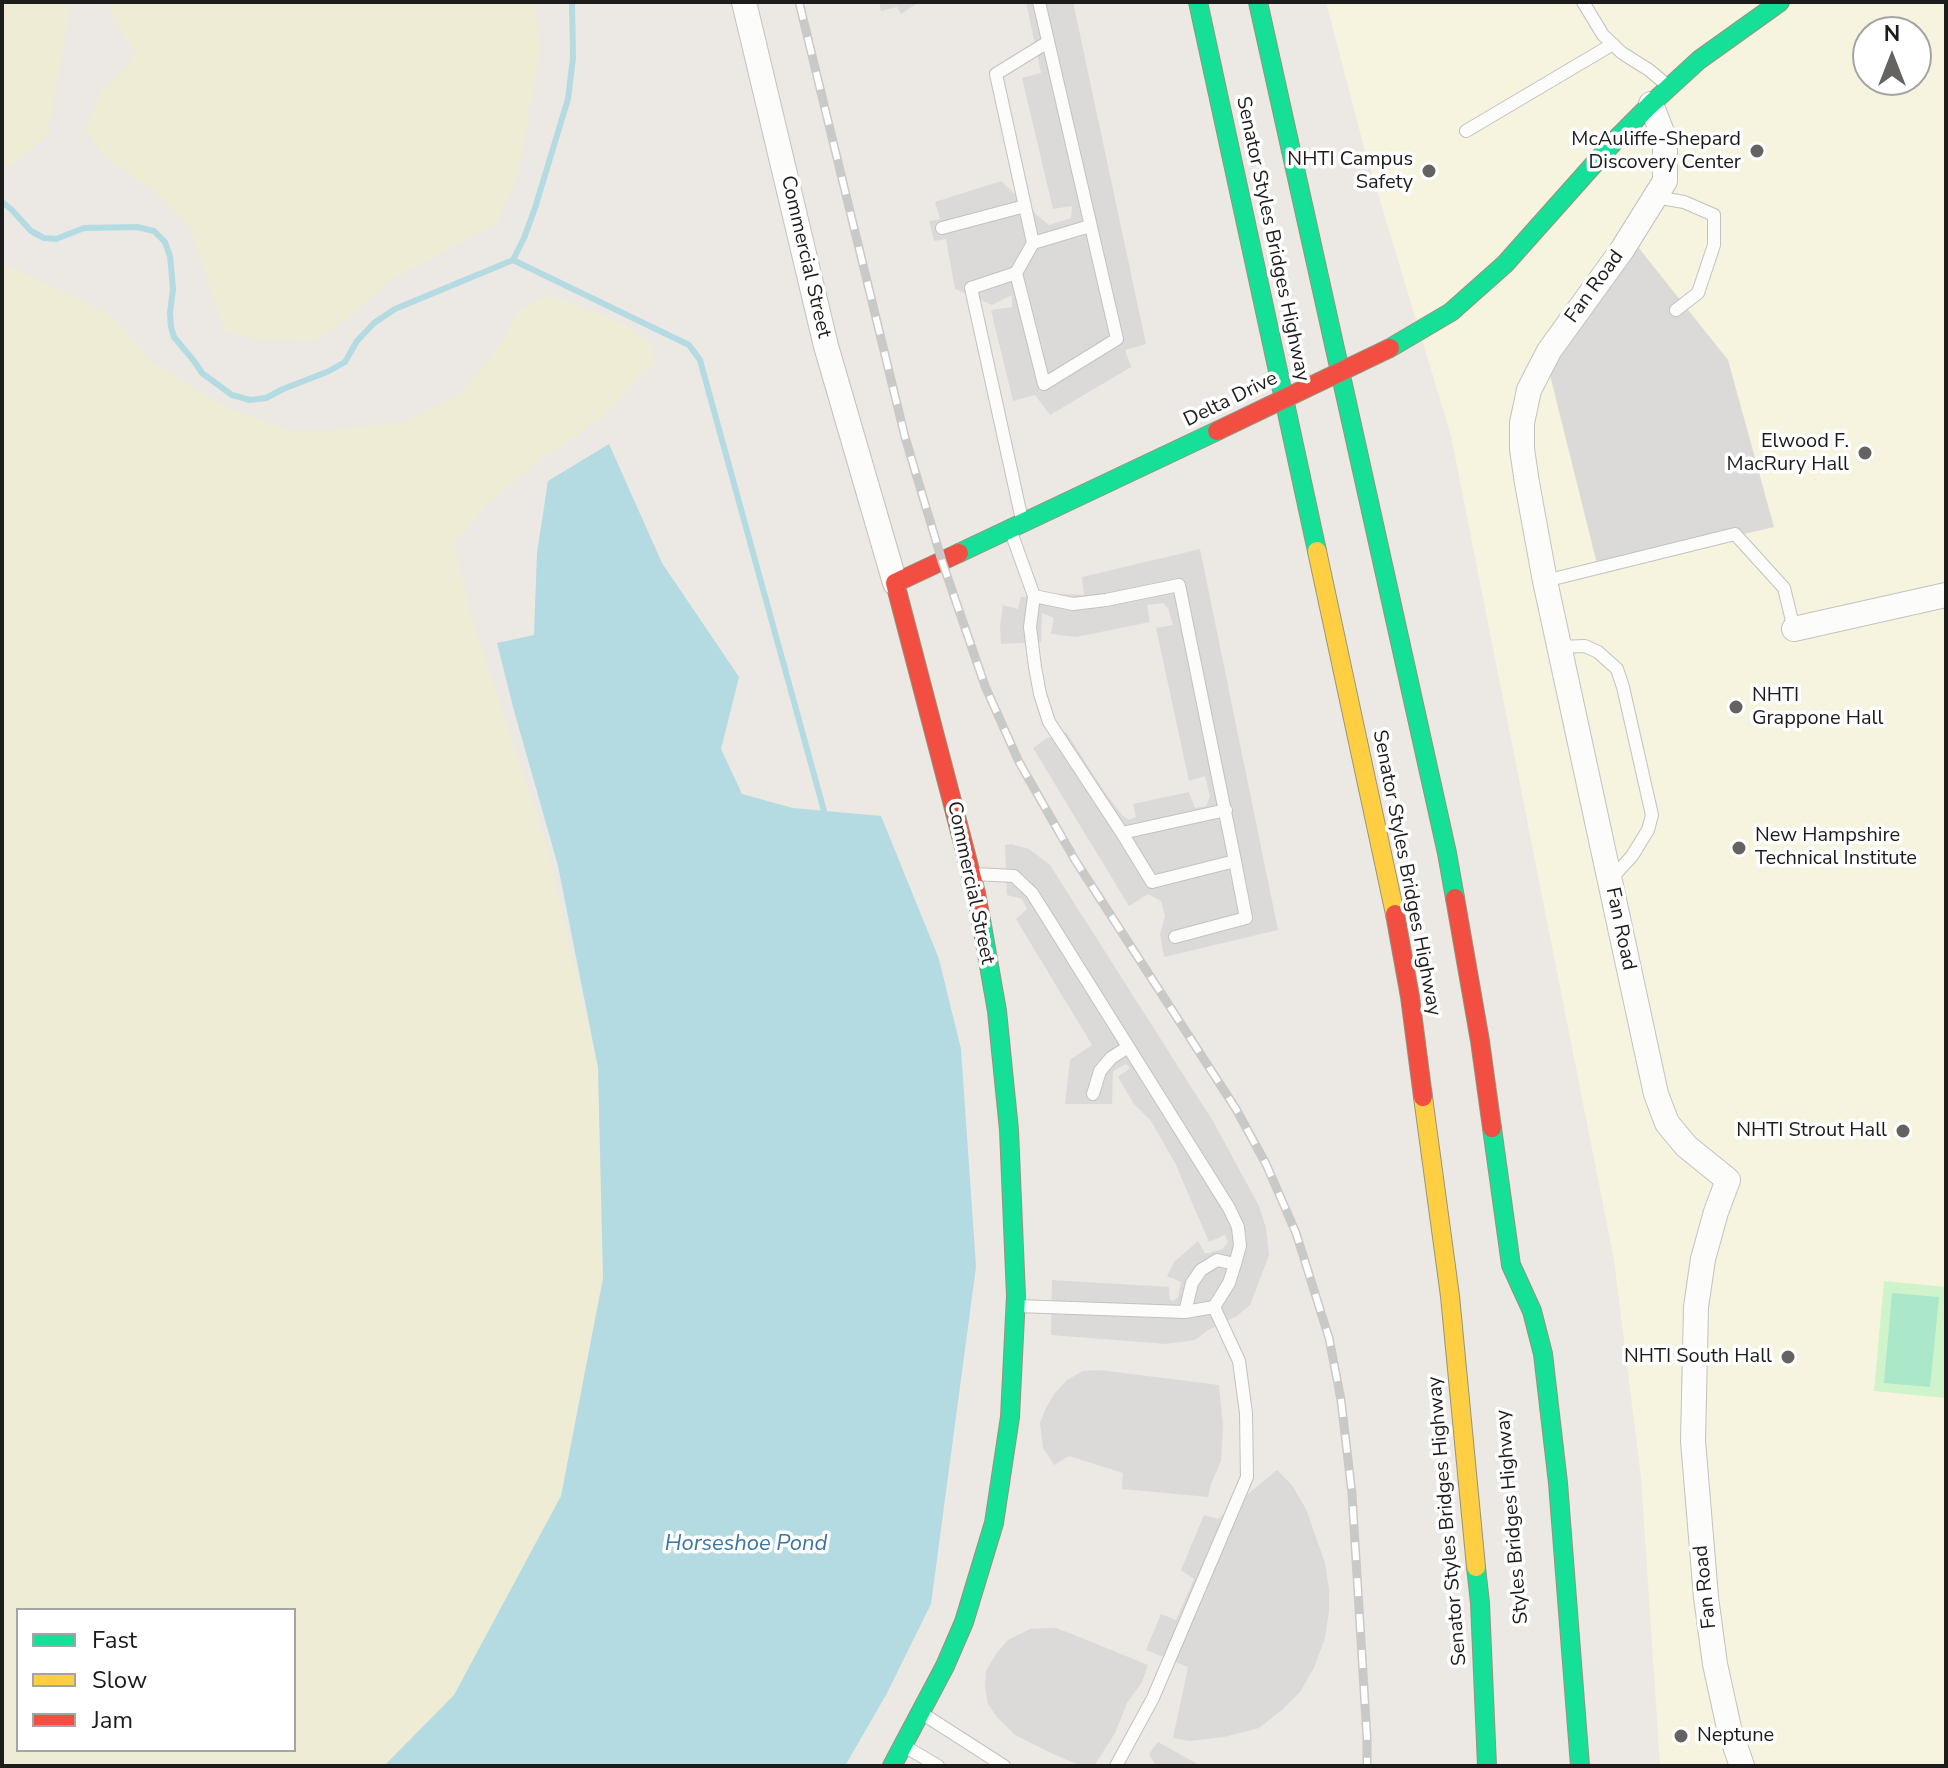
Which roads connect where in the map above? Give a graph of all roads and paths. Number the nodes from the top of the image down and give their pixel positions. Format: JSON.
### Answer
{"nodes":[{"id":1,"x":744,"y":2,"type":"edge"},
{"id":2,"x":1039,"y":2,"type":"edge"},
{"id":3,"x":1198,"y":2,"type":"edge"},
{"id":4,"x":1258,"y":2,"type":"edge"},
{"id":5,"x":1583,"y":2,"type":"edge"},
{"id":6,"x":1780,"y":2,"type":"edge"},
{"id":7,"x":1048,"y":42,"type":"junction"},
{"id":8,"x":1613,"y":44,"type":"junction"},
{"id":9,"x":1669,"y":87,"type":"junction"},
{"id":10,"x":1651,"y":104,"type":"junction"},
{"id":11,"x":1466,"y":131,"type":"dead end"},
{"id":12,"x":1655,"y":197,"type":"junction"},
{"id":13,"x":1025,"y":206,"type":"junction"},
{"id":14,"x":1090,"y":226,"type":"junction"},
{"id":15,"x":942,"y":228,"type":"dead end"},
{"id":16,"x":1033,"y":243,"type":"junction"},
{"id":17,"x":1016,"y":273,"type":"junction"},
{"id":18,"x":1676,"y":310,"type":"dead end"},
{"id":19,"x":1016,"y":526,"type":"junction"},
{"id":20,"x":1545,"y":581,"type":"junction"},
{"id":21,"x":895,"y":583,"type":"junction"},
{"id":22,"x":1946,"y":595,"type":"edge"},
{"id":23,"x":1034,"y":596,"type":"junction"},
{"id":24,"x":1794,"y":629,"type":"joint"},
{"id":25,"x":1559,"y":647,"type":"junction"},
{"id":26,"x":1226,"y":810,"type":"junction"},
{"id":27,"x":1122,"y":833,"type":"junction"},
{"id":28,"x":1235,"y":861,"type":"junction"},
{"id":29,"x":972,"y":874,"type":"junction"},
{"id":30,"x":1609,"y":881,"type":"junction"},
{"id":31,"x":1175,"y":937,"type":"dead end"},
{"id":32,"x":1128,"y":1047,"type":"junction"},
{"id":33,"x":1093,"y":1094,"type":"dead end"},
{"id":34,"x":1235,"y":1264,"type":"junction"},
{"id":35,"x":1511,"y":1265,"type":"junction"},
{"id":36,"x":1016,"y":1306,"type":"junction"},
{"id":37,"x":1214,"y":1307,"type":"junction"},
{"id":38,"x":1185,"y":1312,"type":"junction"},
{"id":39,"x":1517,"y":1323,"type":"dead end"},
{"id":40,"x":1464,"y":1458,"type":"junction"},
{"id":41,"x":1458,"y":1565,"type":"dead end"},
{"id":42,"x":922,"y":1713,"type":"junction"},
{"id":43,"x":904,"y":1746,"type":"junction"},
{"id":44,"x":1119,"y":1762,"type":"edge"},
{"id":45,"x":892,"y":1766,"type":"edge"},
{"id":46,"x":938,"y":1766,"type":"edge"},
{"id":47,"x":1004,"y":1766,"type":"edge"},
{"id":48,"x":1135,"y":1766,"type":"edge"},
{"id":49,"x":1487,"y":1766,"type":"edge"},
{"id":50,"x":1580,"y":1766,"type":"edge"},
{"id":51,"x":1742,"y":1766,"type":"edge"}],
"edges":[{"from":1,"to":21,"type":"street","name":"Commercial Street"},
{"from":2,"to":7,"type":"lane"},
{"from":3,"to":40,"type":"main road","name":"Senator Styles Bridges Highway"},
{"from":4,"to":35,"type":"main road"},
{"from":5,"to":8,"type":"lane"},
{"from":6,"to":9,"type":"main road","name":"Delta Drive"},
{"from":7,"to":13,"type":"lane"},
{"from":7,"to":14,"type":"lane"},
{"from":8,"to":9,"type":"lane"},
{"from":8,"to":11,"type":"lane"},
{"from":9,"to":10,"type":"main road","name":"Delta Drive"},
{"from":10,"to":12,"type":"street","name":"Fan Road"},
{"from":10,"to":19,"type":"main road","name":"Delta Drive","bridge":true},
{"from":12,"to":18,"type":"lane"},
{"from":12,"to":20,"type":"street","name":"Fan Road"},
{"from":13,"to":15,"type":"lane"},
{"from":13,"to":16,"type":"lane"},
{"from":14,"to":16,"type":"lane"},
{"from":14,"to":17,"type":"lane"},
{"from":16,"to":17,"type":"lane"},
{"from":17,"to":19,"type":"lane"},
{"from":19,"to":21,"type":"main road","name":"Delta Drive"},
{"from":19,"to":23,"type":"lane"},
{"from":20,"to":24,"type":"lane"},
{"from":20,"to":25,"type":"street","name":"Fan Road"},
{"from":21,"to":29,"type":"main road","name":"Commercial Street"},
{"from":22,"to":24,"type":"street"},
{"from":23,"to":26,"type":"lane"},
{"from":23,"to":27,"type":"lane"},
{"from":25,"to":30,"type":"street","name":"Fan Road"},
{"from":25,"to":30,"type":"lane"},
{"from":26,"to":27,"type":"lane"},
{"from":26,"to":28,"type":"lane"},
{"from":27,"to":28,"type":"lane"},
{"from":28,"to":31,"type":"lane"},
{"from":29,"to":32,"type":"lane"},
{"from":29,"to":36,"type":"main road","name":"Commercial Street"},
{"from":30,"to":51,"type":"street","name":"Fan Road"},
{"from":32,"to":33,"type":"lane"},
{"from":32,"to":34,"type":"lane"},
{"from":34,"to":37,"type":"lane"},
{"from":34,"to":38,"type":"lane"},
{"from":35,"to":39,"type":"main road"},
{"from":35,"to":50,"type":"main road"},
{"from":36,"to":38,"type":"lane"},
{"from":36,"to":42,"type":"main road","name":"Commercial Street"},
{"from":37,"to":38,"type":"lane"},
{"from":37,"to":44,"type":"lane"},
{"from":40,"to":41,"type":"main road"},
{"from":40,"to":49,"type":"main road","name":"Senator Styles Bridges Highway"},
{"from":42,"to":43,"type":"main road","name":"Commercial Street"},
{"from":42,"to":47,"type":"lane"},
{"from":43,"to":45,"type":"main road","name":"Commercial Street"},
{"from":43,"to":46,"type":"lane"},
{"from":44,"to":48,"type":"lane"}]}
